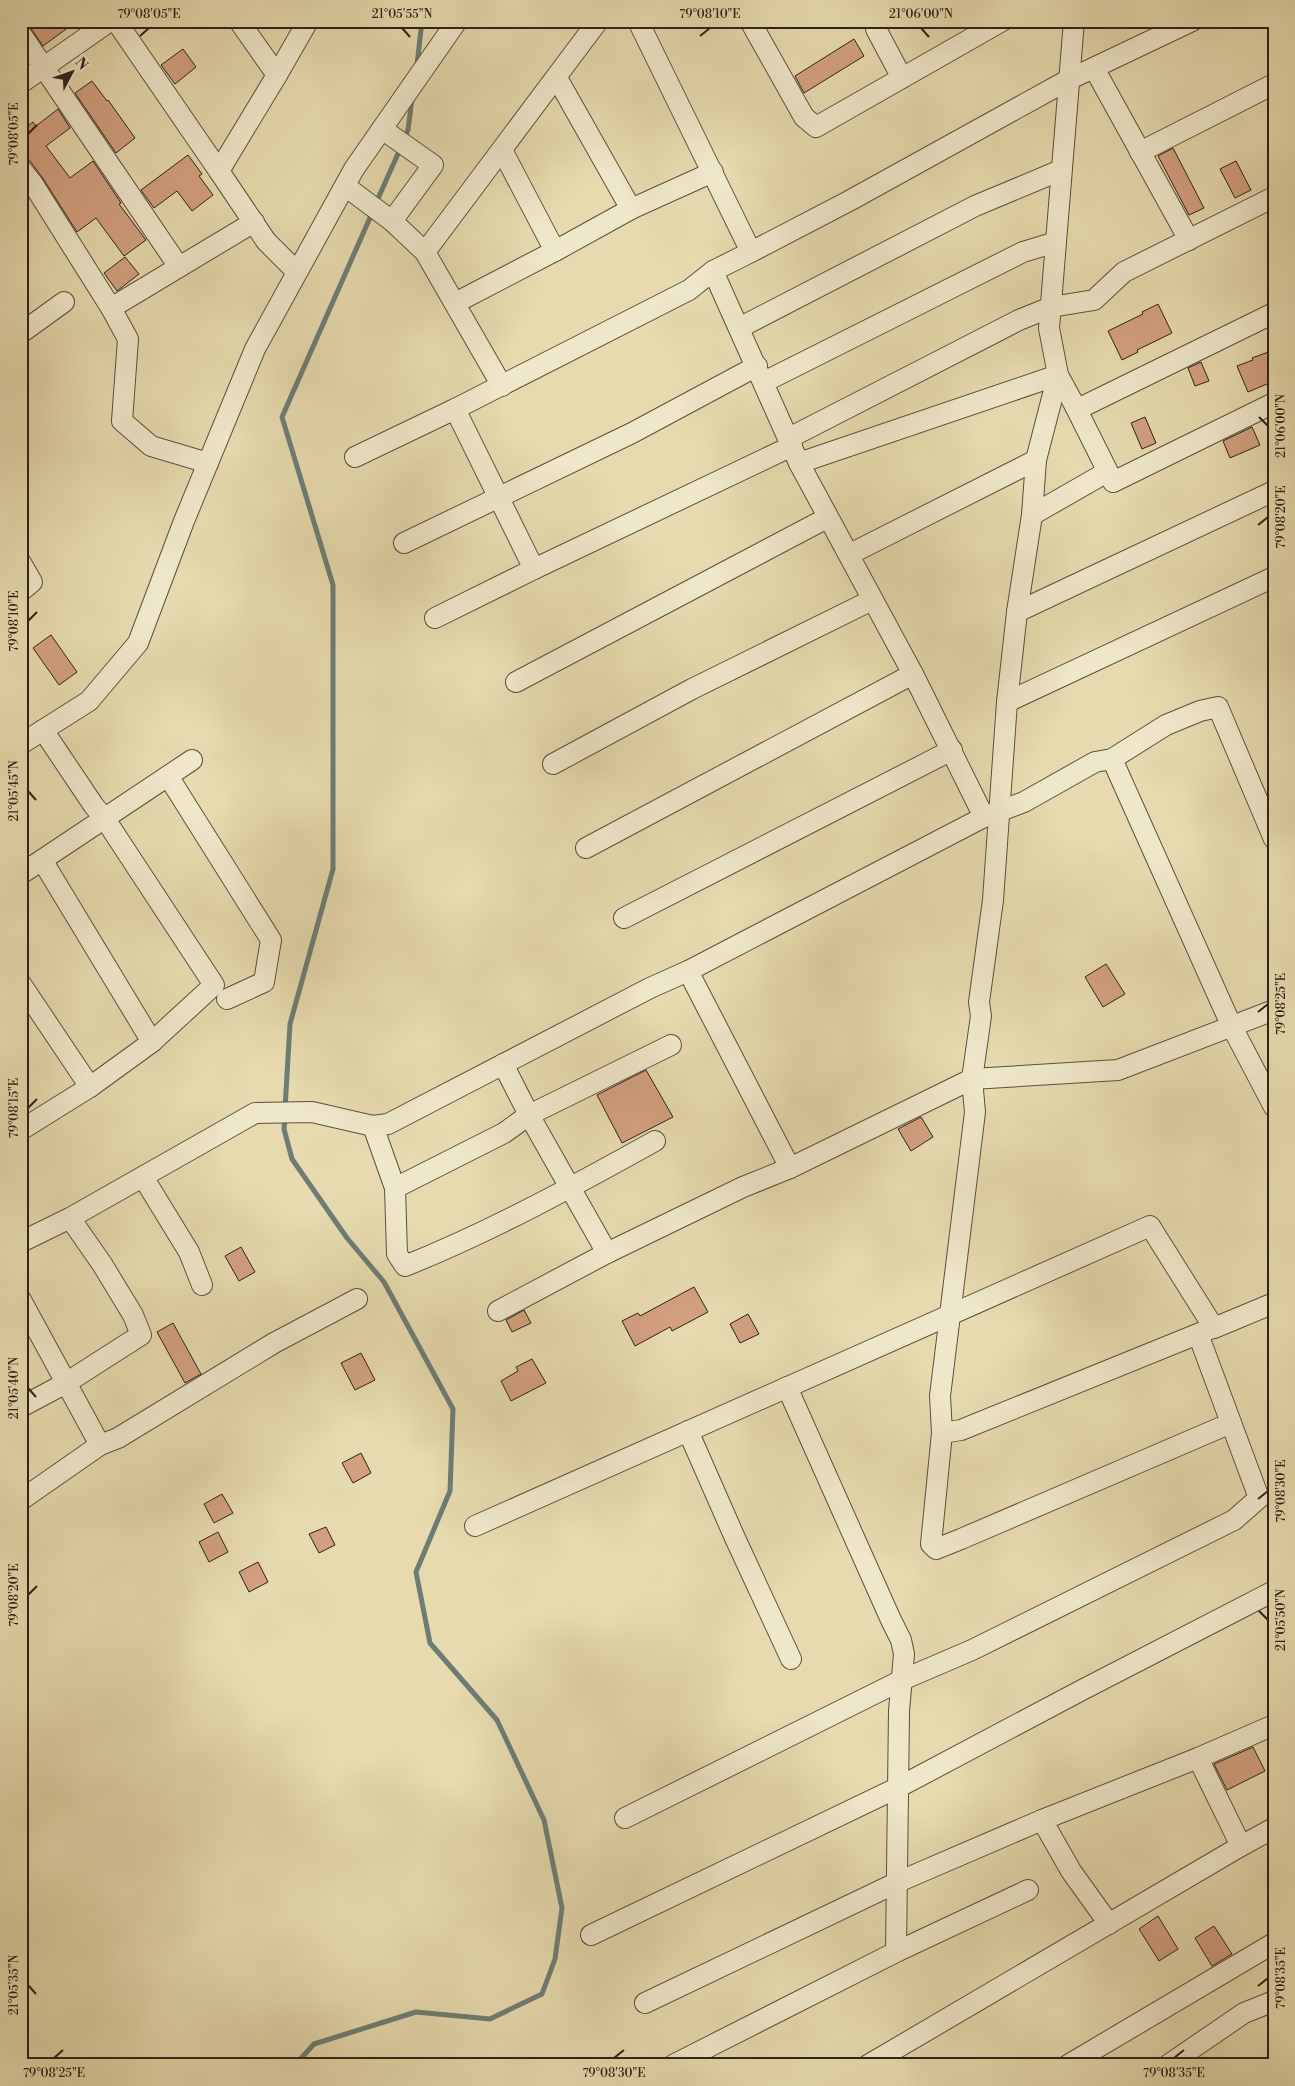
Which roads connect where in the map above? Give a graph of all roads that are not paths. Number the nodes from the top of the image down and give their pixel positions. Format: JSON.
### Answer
{"nodes":[{"id":1,"x":110,"y":21,"type":"edge"},
{"id":2,"x":116,"y":21,"type":"edge"},
{"id":3,"x":239,"y":21,"type":"edge"},
{"id":4,"x":308,"y":21,"type":"edge"},
{"id":5,"x":457,"y":21,"type":"edge"},
{"id":6,"x":598,"y":21,"type":"edge"},
{"id":7,"x":638,"y":21,"type":"edge"},
{"id":8,"x":750,"y":21,"type":"edge"},
{"id":9,"x":1002,"y":21,"type":"edge"},
{"id":10,"x":1074,"y":21,"type":"edge"},
{"id":11,"x":1192,"y":21,"type":"edge"},
{"id":12,"x":878,"y":24,"type":"edge"},
{"id":13,"x":21,"y":34,"type":"edge"},
{"id":14,"x":43,"y":68,"type":"junction"},
{"id":15,"x":1094,"y":68,"type":"junction"},
{"id":16,"x":277,"y":76,"type":"junction"},
{"id":17,"x":557,"y":78,"type":"junction"},
{"id":18,"x":902,"y":78,"type":"junction"},
{"id":19,"x":1068,"y":80,"type":"junction"},
{"id":20,"x":21,"y":82,"type":"edge"},
{"id":21,"x":1274,"y":84,"type":"edge"},
{"id":22,"x":387,"y":133,"type":"junction"},
{"id":23,"x":502,"y":150,"type":"junction"},
{"id":24,"x":1140,"y":152,"type":"junction"},
{"id":25,"x":21,"y":169,"type":"edge"},
{"id":26,"x":1061,"y":170,"type":"junction"},
{"id":27,"x":219,"y":171,"type":"junction"},
{"id":28,"x":713,"y":172,"type":"junction"},
{"id":29,"x":345,"y":186,"type":"junction"},
{"id":30,"x":1274,"y":197,"type":"edge"},
{"id":31,"x":631,"y":209,"type":"junction"},
{"id":32,"x":388,"y":218,"type":"junction"},
{"id":33,"x":254,"y":222,"type":"junction"},
{"id":34,"x":1189,"y":240,"type":"junction"},
{"id":35,"x":1056,"y":242,"type":"junction"},
{"id":36,"x":555,"y":251,"type":"junction"},
{"id":37,"x":425,"y":252,"type":"junction"},
{"id":38,"x":751,"y":252,"type":"junction"},
{"id":39,"x":179,"y":267,"type":"junction"},
{"id":40,"x":713,"y":271,"type":"junction"},
{"id":41,"x":297,"y":272,"type":"junction"},
{"id":42,"x":64,"y":302,"type":"dead end"},
{"id":43,"x":456,"y":303,"type":"junction"},
{"id":44,"x":1051,"y":307,"type":"junction"},
{"id":45,"x":111,"y":308,"type":"junction"},
{"id":46,"x":1274,"y":313,"type":"edge"},
{"id":47,"x":739,"y":328,"type":"junction"},
{"id":48,"x":21,"y":333,"type":"edge"},
{"id":49,"x":760,"y":374,"type":"junction"},
{"id":50,"x":1058,"y":375,"type":"junction"},
{"id":51,"x":502,"y":386,"type":"junction"},
{"id":52,"x":1274,"y":403,"type":"edge"},
{"id":53,"x":1075,"y":406,"type":"junction"},
{"id":54,"x":455,"y":409,"type":"junction"},
{"id":55,"x":793,"y":449,"type":"junction"},
{"id":56,"x":355,"y":458,"type":"dead end"},
{"id":57,"x":1036,"y":460,"type":"junction"},
{"id":58,"x":208,"y":463,"type":"junction"},
{"id":59,"x":1107,"y":472,"type":"junction"},
{"id":60,"x":1274,"y":491,"type":"edge"},
{"id":61,"x":498,"y":499,"type":"junction"},
{"id":62,"x":1032,"y":514,"type":"junction"},
{"id":63,"x":828,"y":518,"type":"junction"},
{"id":64,"x":404,"y":543,"type":"dead end"},
{"id":65,"x":850,"y":554,"type":"junction"},
{"id":66,"x":21,"y":563,"type":"edge"},
{"id":67,"x":534,"y":569,"type":"junction"},
{"id":68,"x":1274,"y":577,"type":"edge"},
{"id":69,"x":21,"y":590,"type":"edge"},
{"id":70,"x":872,"y":600,"type":"junction"},
{"id":71,"x":1017,"y":612,"type":"junction"},
{"id":72,"x":435,"y":618,"type":"dead end"},
{"id":73,"x":914,"y":674,"type":"junction"},
{"id":74,"x":516,"y":682,"type":"dead end"},
{"id":75,"x":1007,"y":702,"type":"junction"},
{"id":76,"x":29,"y":735,"type":"edge"},
{"id":77,"x":952,"y":750,"type":"junction"},
{"id":78,"x":1112,"y":759,"type":"junction"},
{"id":79,"x":192,"y":760,"type":"dead end"},
{"id":80,"x":553,"y":764,"type":"dead end"},
{"id":81,"x":168,"y":776,"type":"junction"},
{"id":82,"x":991,"y":815,"type":"junction"},
{"id":83,"x":104,"y":818,"type":"junction"},
{"id":84,"x":1274,"y":839,"type":"edge"},
{"id":85,"x":586,"y":848,"type":"dead end"},
{"id":86,"x":42,"y":860,"type":"junction"},
{"id":87,"x":21,"y":874,"type":"edge"},
{"id":88,"x":624,"y":918,"type":"dead end"},
{"id":89,"x":688,"y":971,"type":"junction"},
{"id":90,"x":21,"y":984,"type":"edge"},
{"id":91,"x":227,"y":999,"type":"dead end"},
{"id":92,"x":1274,"y":1010,"type":"edge"},
{"id":93,"x":1232,"y":1027,"type":"junction"},
{"id":94,"x":152,"y":1042,"type":"junction"},
{"id":95,"x":671,"y":1045,"type":"dead end"},
{"id":96,"x":503,"y":1064,"type":"junction"},
{"id":97,"x":972,"y":1079,"type":"junction"},
{"id":98,"x":90,"y":1087,"type":"junction"},
{"id":99,"x":1274,"y":1107,"type":"edge"},
{"id":100,"x":529,"y":1114,"type":"junction"},
{"id":101,"x":373,"y":1126,"type":"junction"},
{"id":102,"x":21,"y":1130,"type":"edge"},
{"id":103,"x":655,"y":1141,"type":"dead end"},
{"id":104,"x":790,"y":1168,"type":"junction"},
{"id":105,"x":142,"y":1177,"type":"junction"},
{"id":106,"x":395,"y":1188,"type":"junction"},
{"id":107,"x":570,"y":1188,"type":"junction"},
{"id":108,"x":70,"y":1218,"type":"junction"},
{"id":109,"x":21,"y":1242,"type":"edge"},
{"id":110,"x":607,"y":1253,"type":"junction"},
{"id":111,"x":202,"y":1284,"type":"dead end"},
{"id":112,"x":356,"y":1299,"type":"dead end"},
{"id":113,"x":21,"y":1300,"type":"edge"},
{"id":114,"x":1274,"y":1303,"type":"edge"},
{"id":115,"x":498,"y":1311,"type":"dead end"},
{"id":116,"x":950,"y":1315,"type":"junction"},
{"id":117,"x":1206,"y":1331,"type":"junction"},
{"id":118,"x":66,"y":1383,"type":"junction"},
{"id":119,"x":787,"y":1387,"type":"junction"},
{"id":120,"x":21,"y":1407,"type":"edge"},
{"id":121,"x":1231,"y":1423,"type":"junction"},
{"id":122,"x":688,"y":1432,"type":"junction"},
{"id":123,"x":942,"y":1433,"type":"junction"},
{"id":124,"x":100,"y":1445,"type":"junction"},
{"id":125,"x":21,"y":1500,"type":"edge"},
{"id":126,"x":475,"y":1526,"type":"dead end"},
{"id":127,"x":1274,"y":1592,"type":"edge"},
{"id":128,"x":791,"y":1659,"type":"dead end"},
{"id":129,"x":902,"y":1680,"type":"junction"},
{"id":130,"x":1274,"y":1725,"type":"edge"},
{"id":131,"x":1198,"y":1758,"type":"junction"},
{"id":132,"x":899,"y":1787,"type":"junction"},
{"id":133,"x":625,"y":1818,"type":"dead end"},
{"id":134,"x":1042,"y":1820,"type":"junction"},
{"id":135,"x":1274,"y":1828,"type":"edge"},
{"id":136,"x":1241,"y":1846,"type":"junction"},
{"id":137,"x":898,"y":1882,"type":"junction"},
{"id":138,"x":1028,"y":1890,"type":"dead end"},
{"id":139,"x":1109,"y":1924,"type":"junction"},
{"id":140,"x":591,"y":1935,"type":"dead end"},
{"id":141,"x":1274,"y":1943,"type":"edge"},
{"id":142,"x":896,"y":1952,"type":"junction"},
{"id":143,"x":1274,"y":2001,"type":"edge"},
{"id":144,"x":645,"y":2003,"type":"dead end"},
{"id":145,"x":672,"y":2065,"type":"edge"},
{"id":146,"x":868,"y":2065,"type":"edge"},
{"id":147,"x":1068,"y":2065,"type":"edge"},
{"id":148,"x":1168,"y":2065,"type":"edge"}],
"edges":[{"from":1,"to":14,"type":"street"},
{"from":2,"to":27,"type":"street"},
{"from":3,"to":16,"type":"street"},
{"from":4,"to":16,"type":"street"},
{"from":5,"to":22,"type":"street"},
{"from":6,"to":17,"type":"street"},
{"from":7,"to":28,"type":"street"},
{"from":8,"to":18,"type":"street"},
{"from":9,"to":18,"type":"street"},
{"from":10,"to":19,"type":"street"},
{"from":11,"to":15,"type":"street"},
{"from":12,"to":18,"type":"street"},
{"from":13,"to":14,"type":"street"},
{"from":14,"to":20,"type":"street"},
{"from":14,"to":39,"type":"street"},
{"from":15,"to":19,"type":"street"},
{"from":15,"to":24,"type":"street"},
{"from":16,"to":27,"type":"street"},
{"from":17,"to":23,"type":"street"},
{"from":17,"to":31,"type":"street"},
{"from":19,"to":26,"type":"street"},
{"from":19,"to":38,"type":"street"},
{"from":21,"to":24,"type":"street"},
{"from":22,"to":29,"type":"street"},
{"from":22,"to":32,"type":"street"},
{"from":23,"to":36,"type":"street"},
{"from":23,"to":37,"type":"street"},
{"from":24,"to":34,"type":"street"},
{"from":25,"to":45,"type":"street"},
{"from":26,"to":35,"type":"street"},
{"from":26,"to":47,"type":"street"},
{"from":27,"to":33,"type":"street"},
{"from":28,"to":31,"type":"street"},
{"from":28,"to":38,"type":"street"},
{"from":29,"to":32,"type":"street"},
{"from":29,"to":41,"type":"street"},
{"from":30,"to":34,"type":"street"},
{"from":31,"to":36,"type":"street"},
{"from":32,"to":37,"type":"street"},
{"from":33,"to":39,"type":"street"},
{"from":33,"to":41,"type":"street"},
{"from":34,"to":44,"type":"street"},
{"from":35,"to":44,"type":"street"},
{"from":35,"to":49,"type":"street"},
{"from":36,"to":43,"type":"street"},
{"from":37,"to":43,"type":"street"},
{"from":38,"to":40,"type":"street"},
{"from":39,"to":45,"type":"street"},
{"from":40,"to":47,"type":"street"},
{"from":40,"to":51,"type":"street"},
{"from":41,"to":58,"type":"street"},
{"from":42,"to":48,"type":"street"},
{"from":43,"to":51,"type":"street"},
{"from":44,"to":50,"type":"street"},
{"from":44,"to":55,"type":"street"},
{"from":45,"to":58,"type":"street"},
{"from":46,"to":53,"type":"street"},
{"from":47,"to":49,"type":"street"},
{"from":49,"to":55,"type":"street"},
{"from":49,"to":61,"type":"street"},
{"from":50,"to":53,"type":"street"},
{"from":50,"to":55,"type":"street"},
{"from":50,"to":57,"type":"street"},
{"from":51,"to":54,"type":"street"},
{"from":52,"to":59,"type":"street"},
{"from":53,"to":59,"type":"street"},
{"from":54,"to":56,"type":"street"},
{"from":54,"to":61,"type":"street"},
{"from":55,"to":63,"type":"street"},
{"from":55,"to":67,"type":"street"},
{"from":57,"to":62,"type":"street"},
{"from":57,"to":65,"type":"street"},
{"from":58,"to":76,"type":"street"},
{"from":59,"to":62,"type":"street"},
{"from":60,"to":71,"type":"street"},
{"from":61,"to":64,"type":"street"},
{"from":61,"to":67,"type":"street"},
{"from":62,"to":71,"type":"street"},
{"from":63,"to":65,"type":"street"},
{"from":63,"to":74,"type":"street"},
{"from":65,"to":70,"type":"street"},
{"from":66,"to":69,"type":"street"},
{"from":67,"to":72,"type":"street"},
{"from":68,"to":75,"type":"street"},
{"from":70,"to":73,"type":"street"},
{"from":70,"to":80,"type":"street"},
{"from":71,"to":75,"type":"street"},
{"from":73,"to":77,"type":"street"},
{"from":73,"to":85,"type":"street"},
{"from":75,"to":82,"type":"street"},
{"from":76,"to":83,"type":"street"},
{"from":77,"to":82,"type":"street"},
{"from":77,"to":88,"type":"street"},
{"from":78,"to":82,"type":"street"},
{"from":78,"to":84,"type":"street"},
{"from":78,"to":93,"type":"street"},
{"from":79,"to":81,"type":"street"},
{"from":81,"to":83,"type":"street"},
{"from":81,"to":91,"type":"street"},
{"from":82,"to":89,"type":"street"},
{"from":82,"to":97,"type":"street"},
{"from":83,"to":86,"type":"street"},
{"from":83,"to":94,"type":"street"},
{"from":86,"to":87,"type":"street"},
{"from":86,"to":94,"type":"street"},
{"from":89,"to":96,"type":"street"},
{"from":89,"to":104,"type":"street"},
{"from":90,"to":98,"type":"street"},
{"from":92,"to":93,"type":"street"},
{"from":93,"to":97,"type":"street"},
{"from":93,"to":99,"type":"street"},
{"from":94,"to":98,"type":"street"},
{"from":95,"to":100,"type":"street"},
{"from":96,"to":100,"type":"street"},
{"from":96,"to":101,"type":"street"},
{"from":97,"to":104,"type":"street"},
{"from":97,"to":116,"type":"street"},
{"from":98,"to":102,"type":"street"},
{"from":100,"to":106,"type":"street"},
{"from":100,"to":107,"type":"street"},
{"from":101,"to":105,"type":"street"},
{"from":101,"to":106,"type":"street"},
{"from":103,"to":107,"type":"street"},
{"from":104,"to":110,"type":"street"},
{"from":105,"to":108,"type":"street"},
{"from":105,"to":111,"type":"street"},
{"from":106,"to":107,"type":"street"},
{"from":107,"to":110,"type":"street"},
{"from":108,"to":109,"type":"street"},
{"from":108,"to":118,"type":"street"},
{"from":110,"to":115,"type":"street"},
{"from":112,"to":124,"type":"street"},
{"from":113,"to":118,"type":"street"},
{"from":114,"to":117,"type":"street"},
{"from":116,"to":117,"type":"street"},
{"from":116,"to":119,"type":"street"},
{"from":116,"to":123,"type":"street"},
{"from":117,"to":121,"type":"street"},
{"from":117,"to":123,"type":"street"},
{"from":118,"to":120,"type":"street"},
{"from":118,"to":124,"type":"street"},
{"from":119,"to":122,"type":"street"},
{"from":119,"to":129,"type":"street"},
{"from":121,"to":123,"type":"street"},
{"from":121,"to":129,"type":"street"},
{"from":122,"to":126,"type":"street"},
{"from":122,"to":128,"type":"street"},
{"from":124,"to":125,"type":"street"},
{"from":127,"to":132,"type":"street"},
{"from":129,"to":132,"type":"street"},
{"from":129,"to":133,"type":"street"},
{"from":130,"to":131,"type":"street"},
{"from":131,"to":134,"type":"street"},
{"from":131,"to":136,"type":"street"},
{"from":132,"to":137,"type":"street"},
{"from":132,"to":140,"type":"street"},
{"from":134,"to":137,"type":"street"},
{"from":134,"to":139,"type":"street"},
{"from":135,"to":136,"type":"street"},
{"from":136,"to":139,"type":"street"},
{"from":137,"to":142,"type":"street"},
{"from":137,"to":144,"type":"street"},
{"from":138,"to":142,"type":"street"},
{"from":139,"to":146,"type":"street"},
{"from":141,"to":147,"type":"street"},
{"from":142,"to":145,"type":"street"},
{"from":143,"to":148,"type":"street"}]}
